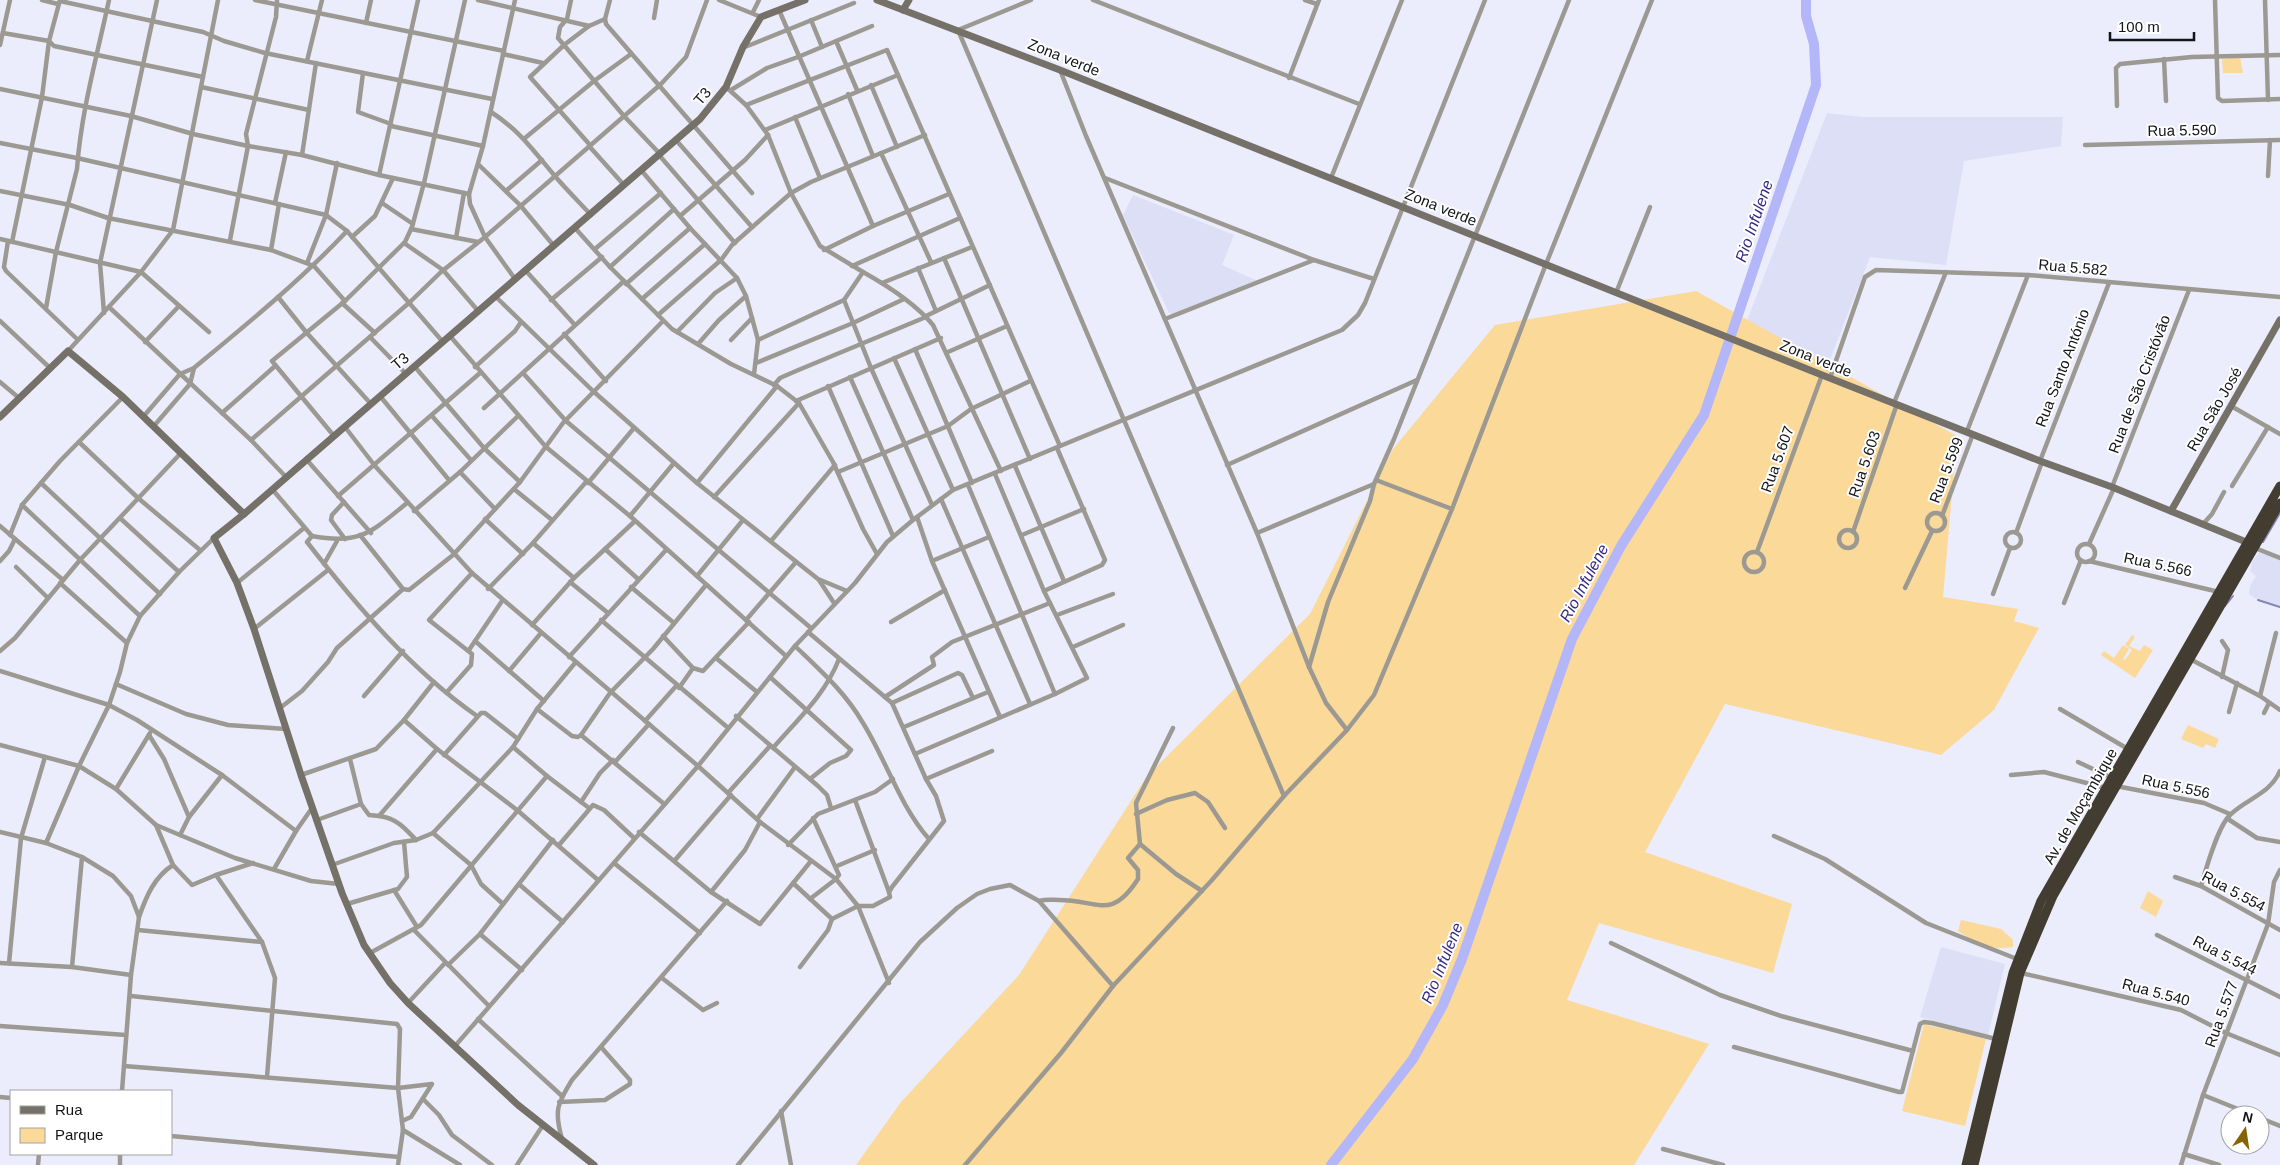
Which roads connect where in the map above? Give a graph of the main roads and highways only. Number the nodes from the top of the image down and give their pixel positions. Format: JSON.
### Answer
{"nodes":[{"id":1,"x":2280,"y":486,"type":"edge"},
{"id":2,"x":2280,"y":503,"type":"edge"},
{"id":3,"x":2252,"y":545,"type":"junction"},
{"id":4,"x":2114,"y":782,"type":"junction"},
{"id":5,"x":1966,"y":1165,"type":"edge"},
{"id":6,"x":1974,"y":1165,"type":"edge"}],
"edges":[{"from":1,"to":3,"type":"highway","name":"Av. de Moçambique"},
{"from":2,"to":3,"type":"highway","name":"Av. de Moçambique"},
{"from":3,"to":4,"type":"highway","name":"Av. de Moçambique"},
{"from":3,"to":4,"type":"highway","name":"Av. de Moçambique"},
{"from":4,"to":5,"type":"highway","name":"Av. de Moçambique"},
{"from":4,"to":6,"type":"highway","name":"Av. de Moçambique"}]}
